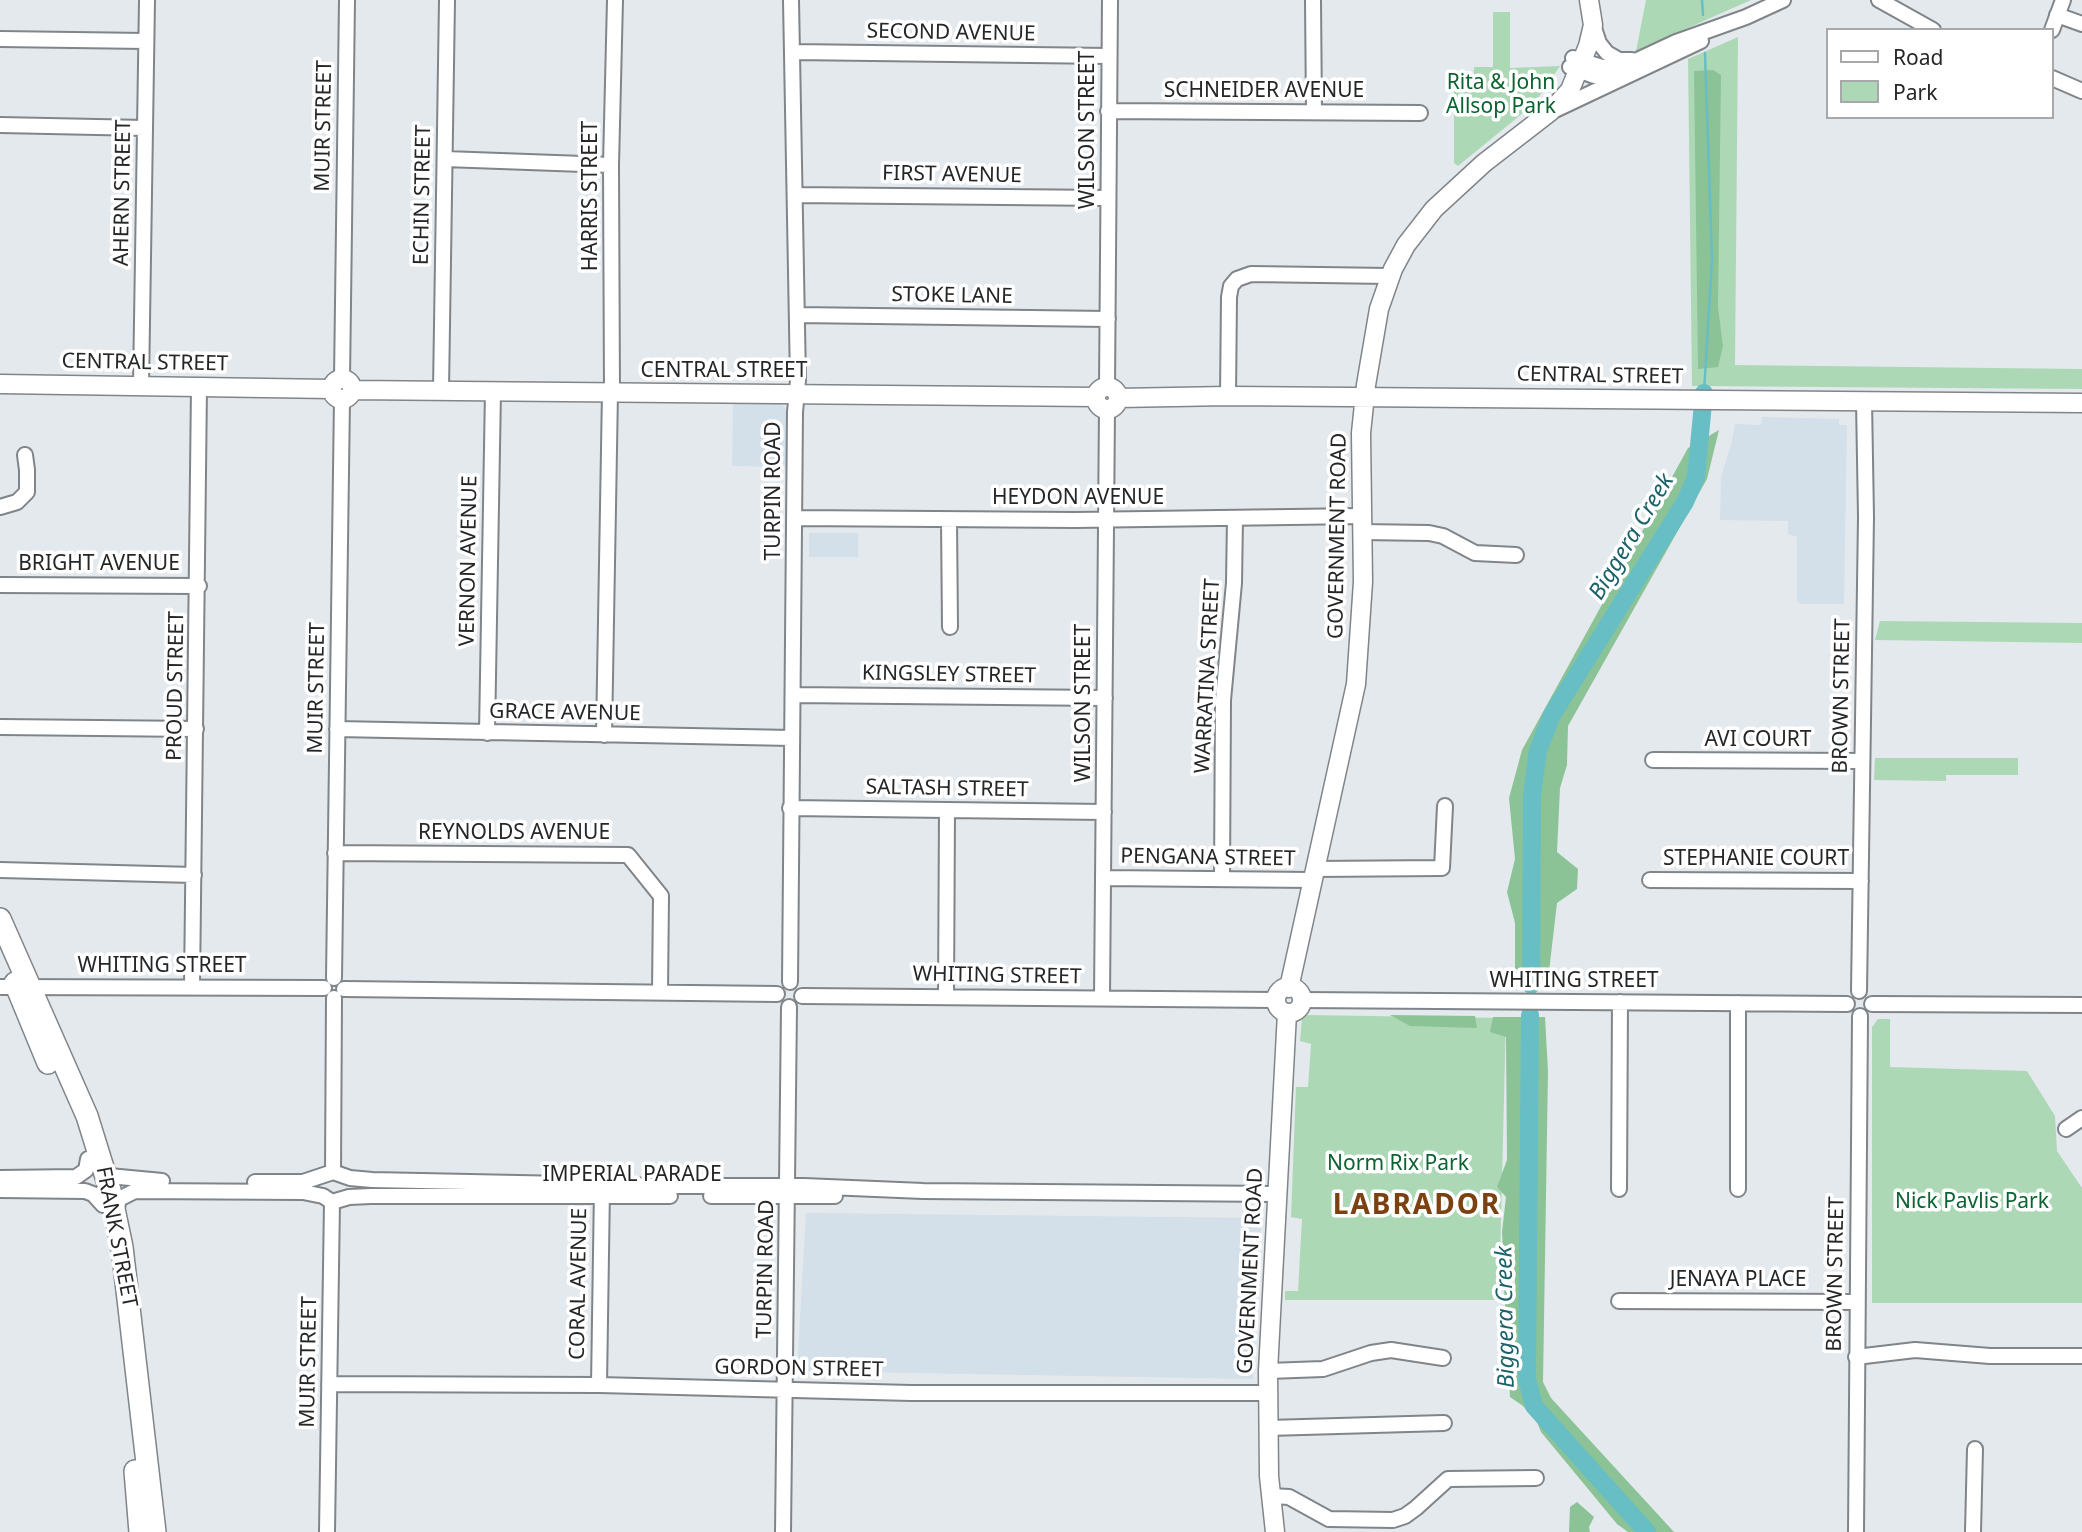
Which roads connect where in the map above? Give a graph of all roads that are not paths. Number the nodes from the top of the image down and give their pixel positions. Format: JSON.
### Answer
{"nodes":[{"id":1,"x":147,"y":0,"type":"edge"},
{"id":2,"x":347,"y":0,"type":"edge"},
{"id":3,"x":447,"y":0,"type":"edge"},
{"id":4,"x":615,"y":0,"type":"edge"},
{"id":5,"x":791,"y":0,"type":"edge"},
{"id":6,"x":1110,"y":0,"type":"edge"},
{"id":7,"x":1313,"y":0,"type":"edge"},
{"id":8,"x":1783,"y":0,"type":"edge"},
{"id":9,"x":1879,"y":0,"type":"edge"},
{"id":10,"x":2063,"y":0,"type":"edge"},
{"id":11,"x":1589,"y":1,"type":"edge"},
{"id":12,"x":2057,"y":15,"type":"junction"},
{"id":13,"x":2082,"y":24,"type":"edge"},
{"id":14,"x":1593,"y":25,"type":"junction"},
{"id":15,"x":1929,"y":28,"type":"edge"},
{"id":16,"x":2053,"y":28,"type":"edge"},
{"id":17,"x":0,"y":39,"type":"edge"},
{"id":18,"x":146,"y":41,"type":"junction"},
{"id":19,"x":793,"y":52,"type":"junction"},
{"id":20,"x":1109,"y":56,"type":"junction"},
{"id":21,"x":1645,"y":61,"type":"junction"},
{"id":22,"x":1576,"y":64,"type":"junction"},
{"id":23,"x":2054,"y":79,"type":"edge"},
{"id":24,"x":2082,"y":90,"type":"edge"},
{"id":25,"x":1108,"y":111,"type":"junction"},
{"id":26,"x":1314,"y":112,"type":"junction"},
{"id":27,"x":1550,"y":112,"type":"junction"},
{"id":28,"x":1420,"y":113,"type":"dead end"},
{"id":29,"x":0,"y":125,"type":"edge"},
{"id":30,"x":145,"y":128,"type":"junction"},
{"id":31,"x":1520,"y":134,"type":"junction"},
{"id":32,"x":445,"y":159,"type":"junction"},
{"id":33,"x":611,"y":165,"type":"junction"},
{"id":34,"x":795,"y":195,"type":"junction"},
{"id":35,"x":1108,"y":198,"type":"junction"},
{"id":36,"x":1389,"y":276,"type":"junction"},
{"id":37,"x":797,"y":315,"type":"junction"},
{"id":38,"x":1108,"y":319,"type":"junction"},
{"id":39,"x":0,"y":384,"type":"edge"},
{"id":40,"x":141,"y":386,"type":"junction"},
{"id":41,"x":200,"y":387,"type":"junction"},
{"id":42,"x":342,"y":389,"type":"junction"},
{"id":43,"x":441,"y":390,"type":"junction"},
{"id":44,"x":493,"y":391,"type":"junction"},
{"id":45,"x":611,"y":392,"type":"junction"},
{"id":46,"x":797,"y":394,"type":"junction"},
{"id":47,"x":1228,"y":396,"type":"junction"},
{"id":48,"x":1364,"y":397,"type":"junction"},
{"id":49,"x":1107,"y":398,"type":"junction"},
{"id":50,"x":1864,"y":401,"type":"junction"},
{"id":51,"x":2082,"y":403,"type":"edge"},
{"id":52,"x":24,"y":455,"type":"dead end"},
{"id":53,"x":0,"y":507,"type":"edge"},
{"id":54,"x":795,"y":518,"type":"junction"},
{"id":55,"x":1235,"y":518,"type":"junction"},
{"id":56,"x":1106,"y":519,"type":"junction"},
{"id":57,"x":949,"y":520,"type":"junction"},
{"id":58,"x":1362,"y":524,"type":"junction"},
{"id":59,"x":1516,"y":555,"type":"dead end"},
{"id":60,"x":0,"y":585,"type":"edge"},
{"id":61,"x":198,"y":586,"type":"junction"},
{"id":62,"x":950,"y":627,"type":"dead end"},
{"id":63,"x":793,"y":695,"type":"junction"},
{"id":64,"x":1105,"y":698,"type":"junction"},
{"id":65,"x":0,"y":727,"type":"edge"},
{"id":66,"x":196,"y":729,"type":"junction"},
{"id":67,"x":337,"y":729,"type":"junction"},
{"id":68,"x":487,"y":733,"type":"junction"},
{"id":69,"x":604,"y":735,"type":"junction"},
{"id":70,"x":792,"y":738,"type":"junction"},
{"id":71,"x":1653,"y":760,"type":"dead end"},
{"id":72,"x":1863,"y":761,"type":"junction"},
{"id":73,"x":1445,"y":806,"type":"dead end"},
{"id":74,"x":790,"y":808,"type":"junction"},
{"id":75,"x":947,"y":811,"type":"junction"},
{"id":76,"x":1104,"y":812,"type":"junction"},
{"id":77,"x":335,"y":853,"type":"junction"},
{"id":78,"x":0,"y":870,"type":"edge"},
{"id":79,"x":1312,"y":874,"type":"junction"},
{"id":80,"x":194,"y":875,"type":"junction"},
{"id":81,"x":1104,"y":878,"type":"junction"},
{"id":82,"x":1222,"y":879,"type":"junction"},
{"id":83,"x":1650,"y":880,"type":"dead end"},
{"id":84,"x":1861,"y":881,"type":"junction"},
{"id":85,"x":0,"y":919,"type":"edge"},
{"id":86,"x":0,"y":951,"type":"edge"},
{"id":87,"x":790,"y":982,"type":"junction"},
{"id":88,"x":16,"y":986,"type":"edge"},
{"id":89,"x":192,"y":986,"type":"junction"},
{"id":90,"x":334,"y":988,"type":"junction"},
{"id":91,"x":1859,"y":991,"type":"junction"},
{"id":92,"x":660,"y":992,"type":"junction"},
{"id":93,"x":777,"y":994,"type":"junction"},
{"id":94,"x":802,"y":996,"type":"junction"},
{"id":95,"x":946,"y":996,"type":"junction"},
{"id":96,"x":1102,"y":998,"type":"junction"},
{"id":97,"x":1288,"y":1000,"type":"junction"},
{"id":98,"x":1620,"y":1002,"type":"junction"},
{"id":99,"x":1738,"y":1003,"type":"junction"},
{"id":100,"x":1847,"y":1004,"type":"junction"},
{"id":101,"x":1872,"y":1004,"type":"junction"},
{"id":102,"x":2082,"y":1005,"type":"edge"},
{"id":103,"x":789,"y":1007,"type":"junction"},
{"id":104,"x":1860,"y":1016,"type":"junction"},
{"id":105,"x":2082,"y":1118,"type":"edge"},
{"id":106,"x":2066,"y":1129,"type":"dead end"},
{"id":107,"x":96,"y":1164,"type":"junction"},
{"id":108,"x":332,"y":1174,"type":"junction"},
{"id":109,"x":0,"y":1178,"type":"edge"},
{"id":110,"x":233,"y":1186,"type":"junction"},
{"id":111,"x":521,"y":1189,"type":"junction"},
{"id":112,"x":1619,"y":1189,"type":"dead end"},
{"id":113,"x":1738,"y":1189,"type":"dead end"},
{"id":114,"x":601,"y":1190,"type":"junction"},
{"id":115,"x":0,"y":1191,"type":"edge"},
{"id":116,"x":788,"y":1191,"type":"junction"},
{"id":117,"x":1277,"y":1194,"type":"junction"},
{"id":118,"x":332,"y":1199,"type":"junction"},
{"id":119,"x":109,"y":1211,"type":"junction"},
{"id":120,"x":1619,"y":1301,"type":"dead end"},
{"id":121,"x":1857,"y":1302,"type":"junction"},
{"id":122,"x":2082,"y":1356,"type":"edge"},
{"id":123,"x":1856,"y":1357,"type":"junction"},
{"id":124,"x":1443,"y":1358,"type":"dead end"},
{"id":125,"x":1268,"y":1371,"type":"junction"},
{"id":126,"x":329,"y":1384,"type":"junction"},
{"id":127,"x":599,"y":1385,"type":"junction"},
{"id":128,"x":785,"y":1390,"type":"junction"},
{"id":129,"x":1268,"y":1393,"type":"junction"},
{"id":130,"x":1444,"y":1423,"type":"dead end"},
{"id":131,"x":1268,"y":1428,"type":"junction"},
{"id":132,"x":1975,"y":1448,"type":"dead end"},
{"id":133,"x":1536,"y":1478,"type":"dead end"},
{"id":134,"x":1270,"y":1496,"type":"junction"},
{"id":135,"x":329,"y":1529,"type":"edge"},
{"id":136,"x":140,"y":1532,"type":"edge"},
{"id":137,"x":155,"y":1532,"type":"edge"},
{"id":138,"x":783,"y":1532,"type":"edge"},
{"id":139,"x":1275,"y":1532,"type":"edge"},
{"id":140,"x":1856,"y":1532,"type":"edge"},
{"id":141,"x":1973,"y":1532,"type":"edge"}],
"edges":[{"from":1,"to":18,"type":"street","name":"AHERN STREET"},
{"from":2,"to":42,"type":"street","name":"MUIR STREET"},
{"from":3,"to":32,"type":"street","name":"ECHIN STREET"},
{"from":4,"to":33,"type":"street","name":"HARRIS STREET"},
{"from":5,"to":19,"type":"street","name":"TURPIN ROAD"},
{"from":6,"to":20,"type":"street","name":"WILSON STREET"},
{"from":7,"to":26,"type":"street"},
{"from":8,"to":21,"type":"street","name":"GOVERNMENT ROAD"},
{"from":9,"to":15,"type":"street"},
{"from":10,"to":12,"type":"street"},
{"from":11,"to":14,"type":"main road"},
{"from":11,"to":22,"type":"main road"},
{"from":12,"to":13,"type":"street"},
{"from":12,"to":16,"type":"street"},
{"from":14,"to":21,"type":"street","name":"GOVERNMENT ROAD"},
{"from":14,"to":22,"type":"main road"},
{"from":17,"to":18,"type":"street"},
{"from":18,"to":30,"type":"street","name":"AHERN STREET"},
{"from":19,"to":20,"type":"street","name":"SECOND AVENUE"},
{"from":19,"to":34,"type":"street","name":"TURPIN ROAD"},
{"from":20,"to":25,"type":"street","name":"WILSON STREET"},
{"from":21,"to":22,"type":"street","name":"GOVERNMENT ROAD"},
{"from":21,"to":27,"type":"street","name":"GOVERNMENT ROAD"},
{"from":22,"to":27,"type":"main road","name":"GOVERNMENT ROAD"},
{"from":22,"to":31,"type":"main road","name":"GOVERNMENT ROAD"},
{"from":23,"to":24,"type":"street"},
{"from":25,"to":26,"type":"street","name":"SCHNEIDER AVENUE"},
{"from":25,"to":35,"type":"street","name":"WILSON STREET"},
{"from":26,"to":28,"type":"street","name":"SCHNEIDER AVENUE"},
{"from":27,"to":31,"type":"main road","name":"GOVERNMENT ROAD"},
{"from":29,"to":30,"type":"street"},
{"from":30,"to":40,"type":"street","name":"AHERN STREET"},
{"from":31,"to":36,"type":"main road","name":"GOVERNMENT ROAD"},
{"from":32,"to":33,"type":"street"},
{"from":32,"to":43,"type":"street","name":"ECHIN STREET"},
{"from":33,"to":45,"type":"street","name":"HARRIS STREET"},
{"from":34,"to":35,"type":"street","name":"FIRST AVENUE"},
{"from":34,"to":37,"type":"street","name":"TURPIN ROAD"},
{"from":35,"to":38,"type":"street","name":"WILSON STREET"},
{"from":36,"to":47,"type":"street"},
{"from":36,"to":48,"type":"main road","name":"GOVERNMENT ROAD"},
{"from":37,"to":38,"type":"street","name":"STOKE LANE"},
{"from":37,"to":46,"type":"street","name":"TURPIN ROAD"},
{"from":38,"to":49,"type":"street","name":"WILSON STREET"},
{"from":39,"to":40,"type":"main road","name":"CENTRAL STREET"},
{"from":40,"to":41,"type":"main road","name":"CENTRAL STREET"},
{"from":41,"to":42,"type":"main road","name":"CENTRAL STREET"},
{"from":41,"to":61,"type":"street","name":"PROUD STREET"},
{"from":42,"to":43,"type":"main road","name":"CENTRAL STREET"},
{"from":42,"to":67,"type":"street","name":"MUIR STREET"},
{"from":43,"to":44,"type":"main road","name":"CENTRAL STREET"},
{"from":44,"to":45,"type":"main road","name":"CENTRAL STREET"},
{"from":44,"to":68,"type":"street","name":"VERNON AVENUE"},
{"from":45,"to":46,"type":"main road","name":"CENTRAL STREET"},
{"from":45,"to":69,"type":"street","name":"HARRIS STREET"},
{"from":46,"to":49,"type":"main road","name":"CENTRAL STREET"},
{"from":46,"to":54,"type":"street","name":"TURPIN ROAD"},
{"from":47,"to":48,"type":"main road","name":"CENTRAL STREET"},
{"from":47,"to":49,"type":"main road","name":"CENTRAL STREET"},
{"from":48,"to":50,"type":"main road","name":"CENTRAL STREET"},
{"from":48,"to":58,"type":"main road","name":"GOVERNMENT ROAD"},
{"from":49,"to":56,"type":"street","name":"WILSON STREET"},
{"from":50,"to":51,"type":"main road","name":"CENTRAL STREET"},
{"from":50,"to":72,"type":"street","name":"BROWN STREET"},
{"from":52,"to":53,"type":"street"},
{"from":54,"to":57,"type":"street","name":"HEYDON AVENUE"},
{"from":54,"to":63,"type":"street","name":"TURPIN ROAD"},
{"from":55,"to":56,"type":"street","name":"HEYDON AVENUE"},
{"from":55,"to":58,"type":"street","name":"HEYDON AVENUE"},
{"from":55,"to":82,"type":"street","name":"WARRATINA STREET"},
{"from":56,"to":57,"type":"street","name":"HEYDON AVENUE"},
{"from":56,"to":64,"type":"street","name":"WILSON STREET"},
{"from":57,"to":62,"type":"street"},
{"from":58,"to":59,"type":"street","name":"HEYDON AVENUE"},
{"from":58,"to":79,"type":"main road","name":"GOVERNMENT ROAD"},
{"from":60,"to":61,"type":"street","name":"BRIGHT AVENUE"},
{"from":61,"to":66,"type":"street","name":"PROUD STREET"},
{"from":63,"to":64,"type":"street","name":"KINGSLEY STREET"},
{"from":63,"to":70,"type":"street","name":"TURPIN ROAD"},
{"from":64,"to":76,"type":"street","name":"WILSON STREET"},
{"from":65,"to":66,"type":"street"},
{"from":66,"to":80,"type":"street","name":"PROUD STREET"},
{"from":67,"to":68,"type":"street","name":"GRACE AVENUE"},
{"from":67,"to":77,"type":"street","name":"MUIR STREET"},
{"from":68,"to":69,"type":"street","name":"GRACE AVENUE"},
{"from":69,"to":70,"type":"street","name":"GRACE AVENUE"},
{"from":70,"to":74,"type":"street","name":"TURPIN ROAD"},
{"from":71,"to":72,"type":"street","name":"AVI COURT"},
{"from":72,"to":84,"type":"street","name":"BROWN STREET"},
{"from":73,"to":79,"type":"street","name":"PENGANA STREET"},
{"from":74,"to":75,"type":"street","name":"SALTASH STREET"},
{"from":74,"to":87,"type":"street","name":"TURPIN ROAD"},
{"from":75,"to":76,"type":"street","name":"SALTASH STREET"},
{"from":75,"to":95,"type":"street"},
{"from":76,"to":81,"type":"street","name":"WILSON STREET"},
{"from":77,"to":90,"type":"street","name":"MUIR STREET"},
{"from":77,"to":92,"type":"street","name":"REYNOLDS AVENUE"},
{"from":78,"to":80,"type":"street"},
{"from":79,"to":82,"type":"street","name":"PENGANA STREET"},
{"from":79,"to":97,"type":"main road","name":"GOVERNMENT ROAD"},
{"from":80,"to":89,"type":"street","name":"PROUD STREET"},
{"from":81,"to":82,"type":"street","name":"PENGANA STREET"},
{"from":81,"to":96,"type":"street","name":"WILSON STREET"},
{"from":83,"to":84,"type":"street","name":"STEPHANIE COURT"},
{"from":84,"to":91,"type":"street","name":"BROWN STREET"},
{"from":85,"to":88,"type":"highway","name":"FRANK STREET"},
{"from":86,"to":88,"type":"highway","name":"FRANK STREET"},
{"from":87,"to":93,"type":"street"},
{"from":87,"to":94,"type":"street"},
{"from":88,"to":89,"type":"street","name":"WHITING STREET"},
{"from":88,"to":107,"type":"highway","name":"FRANK STREET"},
{"from":89,"to":90,"type":"street","name":"WHITING STREET"},
{"from":90,"to":92,"type":"street","name":"WHITING STREET"},
{"from":90,"to":108,"type":"street","name":"MUIR STREET"},
{"from":91,"to":100,"type":"street"},
{"from":91,"to":101,"type":"street"},
{"from":92,"to":93,"type":"street","name":"WHITING STREET"},
{"from":93,"to":103,"type":"street"},
{"from":94,"to":95,"type":"street","name":"WHITING STREET"},
{"from":94,"to":103,"type":"street"},
{"from":95,"to":96,"type":"street","name":"WHITING STREET"},
{"from":96,"to":97,"type":"street","name":"WHITING STREET"},
{"from":97,"to":98,"type":"street","name":"WHITING STREET"},
{"from":97,"to":117,"type":"main road","name":"GOVERNMENT ROAD"},
{"from":98,"to":99,"type":"street","name":"WHITING STREET"},
{"from":98,"to":112,"type":"street"},
{"from":99,"to":100,"type":"street","name":"WHITING STREET"},
{"from":99,"to":113,"type":"street"},
{"from":100,"to":104,"type":"street"},
{"from":101,"to":102,"type":"street"},
{"from":101,"to":104,"type":"street"},
{"from":103,"to":116,"type":"street","name":"TURPIN ROAD"},
{"from":104,"to":121,"type":"street","name":"BROWN STREET"},
{"from":105,"to":106,"type":"street"},
{"from":107,"to":109,"type":"street"},
{"from":107,"to":110,"type":"street","name":"IMPERIAL PARADE"},
{"from":107,"to":119,"type":"highway","name":"FRANK STREET"},
{"from":108,"to":110,"type":"street","name":"IMPERIAL PARADE"},
{"from":108,"to":111,"type":"street","name":"IMPERIAL PARADE"},
{"from":108,"to":118,"type":"street"},
{"from":108,"to":118,"type":"street"},
{"from":110,"to":118,"type":"street","name":"IMPERIAL PARADE"},
{"from":110,"to":119,"type":"street","name":"IMPERIAL PARADE"},
{"from":111,"to":114,"type":"street","name":"IMPERIAL PARADE"},
{"from":111,"to":118,"type":"street","name":"IMPERIAL PARADE"},
{"from":114,"to":116,"type":"street","name":"IMPERIAL PARADE"},
{"from":114,"to":127,"type":"street","name":"CORAL AVENUE"},
{"from":115,"to":119,"type":"street"},
{"from":116,"to":117,"type":"street","name":"IMPERIAL PARADE"},
{"from":116,"to":128,"type":"street","name":"TURPIN ROAD"},
{"from":117,"to":125,"type":"main road","name":"GOVERNMENT ROAD"},
{"from":118,"to":126,"type":"street","name":"MUIR STREET"},
{"from":119,"to":136,"type":"highway","name":"FRANK STREET"},
{"from":119,"to":137,"type":"highway","name":"FRANK STREET"},
{"from":120,"to":121,"type":"street","name":"JENAYA PLACE"},
{"from":121,"to":123,"type":"street","name":"BROWN STREET"},
{"from":122,"to":123,"type":"street"},
{"from":123,"to":140,"type":"street","name":"BROWN STREET"},
{"from":124,"to":125,"type":"street"},
{"from":125,"to":129,"type":"main road","name":"GOVERNMENT ROAD"},
{"from":126,"to":127,"type":"street","name":"GORDON STREET"},
{"from":126,"to":135,"type":"street","name":"MUIR STREET"},
{"from":127,"to":128,"type":"street","name":"GORDON STREET"},
{"from":128,"to":129,"type":"street","name":"GORDON STREET"},
{"from":128,"to":138,"type":"street","name":"TURPIN ROAD"},
{"from":129,"to":131,"type":"main road","name":"GOVERNMENT ROAD"},
{"from":130,"to":131,"type":"street"},
{"from":131,"to":134,"type":"main road","name":"GOVERNMENT ROAD"},
{"from":132,"to":141,"type":"street"},
{"from":133,"to":134,"type":"street"},
{"from":134,"to":139,"type":"main road","name":"GOVERNMENT ROAD"}]}
